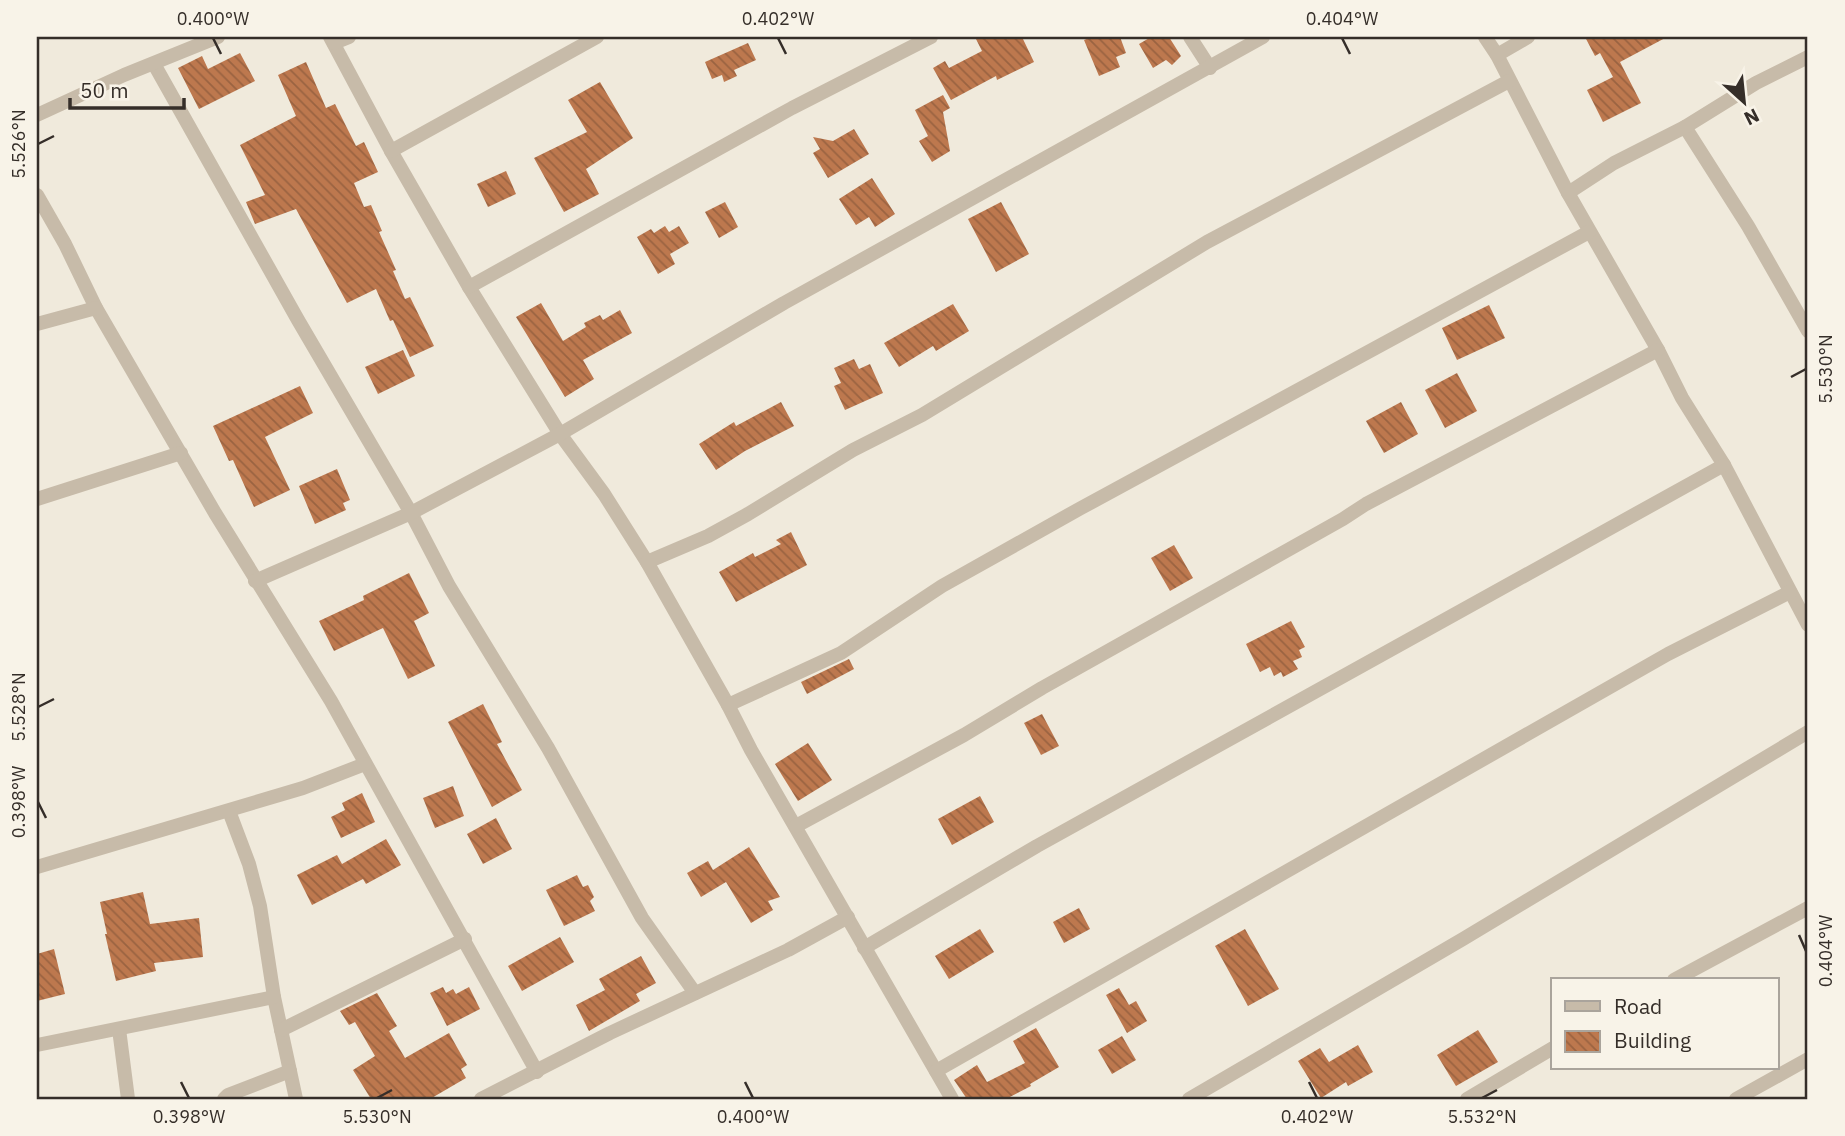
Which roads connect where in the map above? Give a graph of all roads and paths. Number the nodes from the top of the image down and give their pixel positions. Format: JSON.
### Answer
{"nodes":[{"id":1,"x":218,"y":37,"type":"edge"},
{"id":2,"x":349,"y":37,"type":"edge"},
{"id":3,"x":597,"y":37,"type":"edge"},
{"id":4,"x":931,"y":37,"type":"edge"},
{"id":5,"x":1191,"y":37,"type":"edge"},
{"id":6,"x":1263,"y":37,"type":"edge"},
{"id":7,"x":1485,"y":37,"type":"edge"},
{"id":8,"x":1528,"y":37,"type":"edge"},
{"id":9,"x":332,"y":40,"type":"edge"},
{"id":10,"x":1497,"y":55,"type":"junction"},
{"id":11,"x":1808,"y":57,"type":"edge"},
{"id":12,"x":154,"y":64,"type":"junction"},
{"id":13,"x":1210,"y":68,"type":"junction"},
{"id":14,"x":1509,"y":81,"type":"junction"},
{"id":15,"x":37,"y":115,"type":"edge"},
{"id":16,"x":1685,"y":127,"type":"junction"},
{"id":17,"x":391,"y":151,"type":"junction"},
{"id":18,"x":1568,"y":193,"type":"junction"},
{"id":19,"x":37,"y":195,"type":"edge"},
{"id":20,"x":1589,"y":232,"type":"junction"},
{"id":21,"x":469,"y":287,"type":"junction"},
{"id":22,"x":96,"y":308,"type":"junction"},
{"id":23,"x":37,"y":324,"type":"edge"},
{"id":24,"x":1808,"y":331,"type":"edge"},
{"id":25,"x":1658,"y":350,"type":"junction"},
{"id":26,"x":560,"y":434,"type":"junction"},
{"id":27,"x":181,"y":453,"type":"junction"},
{"id":28,"x":1724,"y":465,"type":"junction"},
{"id":29,"x":37,"y":499,"type":"edge"},
{"id":30,"x":411,"y":513,"type":"junction"},
{"id":31,"x":647,"y":562,"type":"junction"},
{"id":32,"x":255,"y":581,"type":"junction"},
{"id":33,"x":1790,"y":592,"type":"junction"},
{"id":34,"x":1808,"y":625,"type":"edge"},
{"id":35,"x":728,"y":705,"type":"junction"},
{"id":36,"x":1808,"y":732,"type":"edge"},
{"id":37,"x":365,"y":764,"type":"junction"},
{"id":38,"x":229,"y":811,"type":"junction"},
{"id":39,"x":796,"y":826,"type":"junction"},
{"id":40,"x":37,"y":867,"type":"edge"},
{"id":41,"x":1808,"y":908,"type":"edge"},
{"id":42,"x":848,"y":917,"type":"junction"},
{"id":43,"x":465,"y":939,"type":"junction"},
{"id":44,"x":864,"y":948,"type":"junction"},
{"id":45,"x":1678,"y":978,"type":"edge"},
{"id":46,"x":695,"y":993,"type":"junction"},
{"id":47,"x":274,"y":997,"type":"junction"},
{"id":48,"x":119,"y":1029,"type":"junction"},
{"id":49,"x":281,"y":1030,"type":"junction"},
{"id":50,"x":37,"y":1045,"type":"edge"},
{"id":51,"x":1551,"y":1049,"type":"edge"},
{"id":52,"x":1808,"y":1059,"type":"edge"},
{"id":53,"x":290,"y":1071,"type":"junction"},
{"id":54,"x":936,"y":1071,"type":"junction"},
{"id":55,"x":537,"y":1072,"type":"junction"},
{"id":56,"x":128,"y":1099,"type":"edge"},
{"id":57,"x":224,"y":1099,"type":"edge"},
{"id":58,"x":296,"y":1099,"type":"edge"},
{"id":59,"x":481,"y":1099,"type":"edge"},
{"id":60,"x":952,"y":1099,"type":"edge"},
{"id":61,"x":1189,"y":1099,"type":"edge"},
{"id":62,"x":1467,"y":1099,"type":"edge"},
{"id":63,"x":1736,"y":1099,"type":"edge"}],
"edges":[{"from":1,"to":12,"type":"street"},
{"from":2,"to":9,"type":"street"},
{"from":3,"to":17,"type":"street"},
{"from":4,"to":21,"type":"street"},
{"from":5,"to":13,"type":"street"},
{"from":6,"to":13,"type":"street"},
{"from":7,"to":10,"type":"street"},
{"from":8,"to":10,"type":"street"},
{"from":9,"to":17,"type":"street"},
{"from":10,"to":14,"type":"street"},
{"from":11,"to":16,"type":"street"},
{"from":12,"to":15,"type":"street"},
{"from":12,"to":30,"type":"street"},
{"from":13,"to":26,"type":"street"},
{"from":14,"to":18,"type":"street"},
{"from":14,"to":31,"type":"street"},
{"from":16,"to":18,"type":"street"},
{"from":16,"to":24,"type":"street"},
{"from":17,"to":21,"type":"street"},
{"from":18,"to":20,"type":"street"},
{"from":19,"to":22,"type":"street"},
{"from":20,"to":25,"type":"street"},
{"from":20,"to":35,"type":"street"},
{"from":21,"to":26,"type":"street"},
{"from":22,"to":23,"type":"street"},
{"from":22,"to":27,"type":"street"},
{"from":25,"to":28,"type":"street"},
{"from":25,"to":39,"type":"street"},
{"from":26,"to":30,"type":"street"},
{"from":26,"to":31,"type":"street"},
{"from":27,"to":29,"type":"street"},
{"from":27,"to":32,"type":"street"},
{"from":28,"to":33,"type":"street"},
{"from":28,"to":44,"type":"street"},
{"from":30,"to":32,"type":"street"},
{"from":30,"to":46,"type":"street"},
{"from":31,"to":35,"type":"street"},
{"from":32,"to":37,"type":"street"},
{"from":33,"to":34,"type":"street"},
{"from":33,"to":54,"type":"street"},
{"from":35,"to":39,"type":"street"},
{"from":36,"to":61,"type":"street"},
{"from":37,"to":38,"type":"street"},
{"from":37,"to":43,"type":"street"},
{"from":38,"to":40,"type":"street"},
{"from":38,"to":47,"type":"street"},
{"from":39,"to":42,"type":"street"},
{"from":41,"to":45,"type":"street"},
{"from":42,"to":44,"type":"street"},
{"from":42,"to":46,"type":"street"},
{"from":43,"to":49,"type":"street"},
{"from":43,"to":55,"type":"street"},
{"from":44,"to":54,"type":"street"},
{"from":46,"to":55,"type":"street"},
{"from":47,"to":48,"type":"street"},
{"from":47,"to":49,"type":"street"},
{"from":48,"to":50,"type":"street"},
{"from":48,"to":56,"type":"street"},
{"from":49,"to":53,"type":"street"},
{"from":51,"to":62,"type":"street"},
{"from":52,"to":63,"type":"street"},
{"from":53,"to":57,"type":"street"},
{"from":53,"to":58,"type":"street"},
{"from":54,"to":60,"type":"street"},
{"from":55,"to":59,"type":"street"}]}
